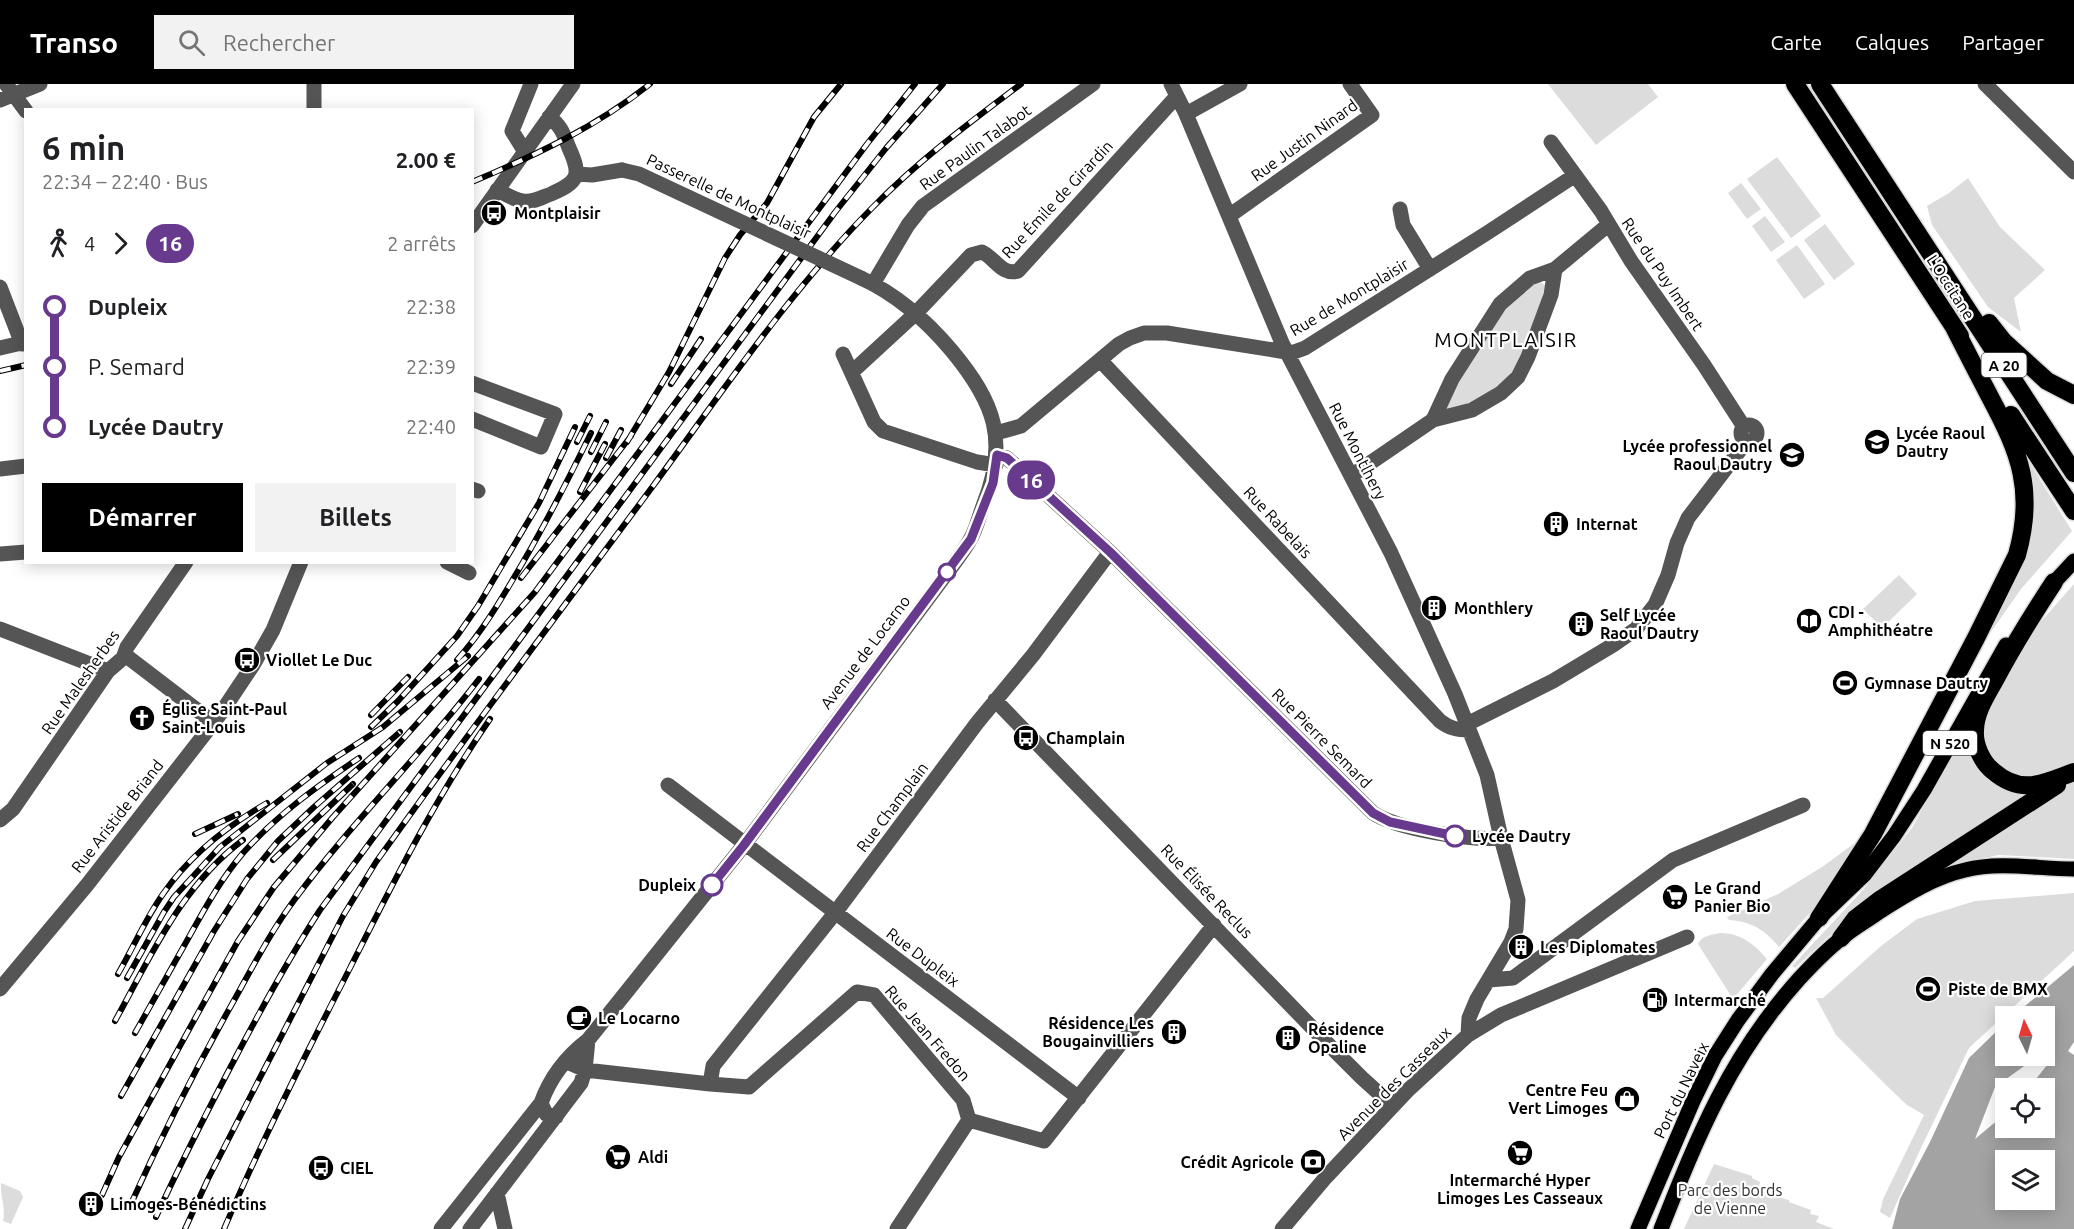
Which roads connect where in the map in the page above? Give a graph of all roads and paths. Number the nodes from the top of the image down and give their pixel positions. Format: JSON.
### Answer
{"nodes":[{"id":1,"x":40,"y":84,"type":"edge"},
{"id":2,"x":314,"y":84,"type":"edge"},
{"id":3,"x":531,"y":84,"type":"edge"},
{"id":4,"x":573,"y":84,"type":"edge"},
{"id":5,"x":1093,"y":84,"type":"edge"},
{"id":6,"x":1240,"y":84,"type":"edge"},
{"id":7,"x":1350,"y":84,"type":"edge"},
{"id":8,"x":1795,"y":84,"type":"edge"},
{"id":9,"x":1820,"y":84,"type":"edge"},
{"id":10,"x":1985,"y":84,"type":"edge"},
{"id":11,"x":1174,"y":90,"type":"edge"},
{"id":12,"x":7,"y":92,"type":"edge"},
{"id":13,"x":314,"y":108,"type":"edge"},
{"id":14,"x":24,"y":109,"type":"edge"},
{"id":15,"x":1186,"y":114,"type":"junction"},
{"id":16,"x":549,"y":117,"type":"junction"},
{"id":17,"x":1551,"y":142,"type":"dead end"},
{"id":18,"x":525,"y":152,"type":"junction"},
{"id":19,"x":2074,"y":172,"type":"edge"},
{"id":20,"x":576,"y":174,"type":"junction"},
{"id":21,"x":1574,"y":176,"type":"junction"},
{"id":22,"x":497,"y":190,"type":"junction"},
{"id":23,"x":1400,"y":209,"type":"dead end"},
{"id":24,"x":1229,"y":216,"type":"junction"},
{"id":25,"x":474,"y":223,"type":"edge"},
{"id":26,"x":1608,"y":225,"type":"junction"},
{"id":27,"x":1934,"y":257,"type":"junction"},
{"id":28,"x":1430,"y":269,"type":"junction"},
{"id":29,"x":1555,"y":269,"type":"junction"},
{"id":30,"x":867,"y":281,"type":"junction"},
{"id":31,"x":0,"y":287,"type":"edge"},
{"id":32,"x":916,"y":313,"type":"junction"},
{"id":33,"x":1954,"y":327,"type":"junction"},
{"id":34,"x":24,"y":343,"type":"edge"},
{"id":35,"x":0,"y":348,"type":"edge"},
{"id":36,"x":1286,"y":352,"type":"junction"},
{"id":37,"x":843,"y":354,"type":"dead end"},
{"id":38,"x":1100,"y":360,"type":"junction"},
{"id":39,"x":852,"y":372,"type":"junction"},
{"id":40,"x":474,"y":384,"type":"edge"},
{"id":41,"x":2074,"y":395,"type":"edge"},
{"id":42,"x":474,"y":420,"type":"edge"},
{"id":43,"x":1433,"y":420,"type":"junction"},
{"id":44,"x":996,"y":433,"type":"junction"},
{"id":45,"x":996,"y":460,"type":"junction"},
{"id":46,"x":24,"y":466,"type":"edge"},
{"id":47,"x":0,"y":469,"type":"edge"},
{"id":48,"x":2074,"y":473,"type":"edge"},
{"id":49,"x":1351,"y":476,"type":"junction"},
{"id":50,"x":2074,"y":511,"type":"edge"},
{"id":51,"x":24,"y":552,"type":"edge"},
{"id":52,"x":1110,"y":552,"type":"junction"},
{"id":53,"x":0,"y":554,"type":"edge"},
{"id":54,"x":2074,"y":561,"type":"edge"},
{"id":55,"x":185,"y":564,"type":"edge"},
{"id":56,"x":301,"y":564,"type":"edge"},
{"id":57,"x":451,"y":564,"type":"edge"},
{"id":58,"x":469,"y":573,"type":"dead end"},
{"id":59,"x":2054,"y":582,"type":"junction"},
{"id":60,"x":0,"y":629,"type":"edge"},
{"id":61,"x":123,"y":658,"type":"junction"},
{"id":62,"x":108,"y":671,"type":"junction"},
{"id":63,"x":1455,"y":694,"type":"junction"},
{"id":64,"x":995,"y":700,"type":"junction"},
{"id":65,"x":1429,"y":708,"type":"junction"},
{"id":66,"x":214,"y":723,"type":"junction"},
{"id":67,"x":1468,"y":727,"type":"junction"},
{"id":68,"x":2074,"y":773,"type":"edge"},
{"id":69,"x":668,"y":786,"type":"dead end"},
{"id":70,"x":1803,"y":805,"type":"dead end"},
{"id":71,"x":0,"y":820,"type":"edge"},
{"id":72,"x":1501,"y":838,"type":"junction"},
{"id":73,"x":744,"y":845,"type":"junction"},
{"id":74,"x":2074,"y":869,"type":"edge"},
{"id":75,"x":835,"y":913,"type":"junction"},
{"id":76,"x":1819,"y":918,"type":"junction"},
{"id":77,"x":1214,"y":925,"type":"junction"},
{"id":78,"x":1687,"y":937,"type":"dead end"},
{"id":79,"x":1841,"y":938,"type":"junction"},
{"id":80,"x":1489,"y":980,"type":"junction"},
{"id":81,"x":0,"y":989,"type":"edge"},
{"id":82,"x":1468,"y":1035,"type":"junction"},
{"id":83,"x":588,"y":1040,"type":"junction"},
{"id":84,"x":567,"y":1062,"type":"junction"},
{"id":85,"x":585,"y":1070,"type":"junction"},
{"id":86,"x":710,"y":1084,"type":"junction"},
{"id":87,"x":1079,"y":1098,"type":"junction"},
{"id":88,"x":541,"y":1103,"type":"junction"},
{"id":89,"x":1393,"y":1106,"type":"junction"},
{"id":90,"x":556,"y":1117,"type":"junction"},
{"id":91,"x":969,"y":1120,"type":"junction"},
{"id":92,"x":497,"y":1193,"type":"junction"},
{"id":93,"x":903,"y":1227,"type":"edge"},
{"id":94,"x":441,"y":1229,"type":"edge"},
{"id":95,"x":470,"y":1229,"type":"edge"},
{"id":96,"x":505,"y":1229,"type":"edge"},
{"id":97,"x":1281,"y":1229,"type":"edge"},
{"id":98,"x":1638,"y":1229,"type":"edge"},
{"id":99,"x":1661,"y":1229,"type":"edge"}],
"edges":[{"from":1,"to":12,"type":"street"},
{"from":2,"to":13,"type":"street"},
{"from":3,"to":18,"type":"street"},
{"from":4,"to":16,"type":"street"},
{"from":5,"to":30,"type":"street","name":"Rue Paulin Talabot"},
{"from":6,"to":15,"type":"street"},
{"from":7,"to":24,"type":"street","name":"Rue Justin Ninard"},
{"from":8,"to":33,"type":"highway","name":"L'Occitane","number":"A 20"},
{"from":9,"to":27,"type":"highway","name":"L'Occitane","number":"A 20"},
{"from":10,"to":19,"type":"street"},
{"from":11,"to":15,"type":"street","name":"Rue Montlhery"},
{"from":11,"to":32,"type":"street","name":"Rue Émile de Girardin"},
{"from":12,"to":14,"type":"street"},
{"from":15,"to":24,"type":"street","name":"Rue Montlhery"},
{"from":16,"to":18,"type":"street"},
{"from":16,"to":20,"type":"street"},
{"from":17,"to":21,"type":"street","name":"Rue du Puy Imbert"},
{"from":18,"to":22,"type":"street"},
{"from":20,"to":22,"type":"street"},
{"from":20,"to":30,"type":"street","name":"Passerelle de Montplaisir","bridge":true},
{"from":21,"to":26,"type":"street","name":"Rue du Puy Imbert"},
{"from":21,"to":28,"type":"street","name":"Rue de Montplaisir"},
{"from":22,"to":25,"type":"street"},
{"from":23,"to":28,"type":"street","name":"Rue de Montplaisir"},
{"from":24,"to":36,"type":"street","name":"Rue Montlhery"},
{"from":26,"to":29,"type":"street"},
{"from":26,"to":67,"type":"street","name":"Rue du Puy Imbert"},
{"from":27,"to":41,"type":"highway"},
{"from":27,"to":48,"type":"highway","name":"L'Occitane","number":"A 20"},
{"from":28,"to":36,"type":"street","name":"Rue de Montplaisir"},
{"from":29,"to":43,"type":"street"},
{"from":29,"to":43,"type":"street"},
{"from":30,"to":32,"type":"street","name":"Avenue de Locarno"},
{"from":31,"to":34,"type":"street"},
{"from":32,"to":39,"type":"street","name":"Rue Émile de Girardin"},
{"from":32,"to":44,"type":"street","name":"Avenue de Locarno"},
{"from":33,"to":50,"type":"highway","name":"L'Occitane","number":"A 20"},
{"from":33,"to":76,"type":"highway"},
{"from":34,"to":35,"type":"street"},
{"from":36,"to":38,"type":"street","name":"Rue de Montplaisir"},
{"from":36,"to":49,"type":"street","name":"Rue Montlhery"},
{"from":37,"to":39,"type":"street"},
{"from":38,"to":44,"type":"street","name":"Rue de Montplaisir"},
{"from":38,"to":65,"type":"street","name":"Rue Rabelais"},
{"from":39,"to":45,"type":"street"},
{"from":40,"to":42,"type":"street"},
{"from":43,"to":49,"type":"street"},
{"from":44,"to":45,"type":"street","name":"Avenue de Locarno"},
{"from":45,"to":52,"type":"street","name":"Rue Pierre Semard"},
{"from":45,"to":73,"type":"street","name":"Avenue de Locarno"},
{"from":46,"to":47,"type":"street"},
{"from":49,"to":63,"type":"street","name":"Rue Montlhery"},
{"from":51,"to":53,"type":"street"},
{"from":52,"to":64,"type":"street","name":"Rue Champlain"},
{"from":52,"to":72,"type":"street","name":"Rue Pierre Semard"},
{"from":54,"to":59,"type":"main road","number":"N 520"},
{"from":55,"to":61,"type":"street","name":"Rue Malesherbes"},
{"from":56,"to":66,"type":"street","name":"Rue Aristide Briand"},
{"from":57,"to":58,"type":"street"},
{"from":59,"to":68,"type":"highway"},
{"from":59,"to":76,"type":"main road","number":"N 520"},
{"from":60,"to":62,"type":"street"},
{"from":61,"to":62,"type":"street","name":"Rue Malesherbes"},
{"from":61,"to":66,"type":"street"},
{"from":62,"to":71,"type":"street","name":"Rue Malesherbes"},
{"from":63,"to":65,"type":"street"},
{"from":63,"to":67,"type":"street","name":"Rue Montlhery"},
{"from":64,"to":75,"type":"street","name":"Rue Champlain"},
{"from":64,"to":77,"type":"street","name":"Rue Élisée Reclus"},
{"from":65,"to":67,"type":"street","name":"Rue Rabelais"},
{"from":66,"to":81,"type":"street","name":"Rue Aristide Briand"},
{"from":67,"to":72,"type":"street","name":"Rue Montlhery"},
{"from":68,"to":79,"type":"highway"},
{"from":69,"to":73,"type":"street","name":"Rue Dupleix"},
{"from":70,"to":80,"type":"street"},
{"from":72,"to":80,"type":"street"},
{"from":73,"to":75,"type":"street","name":"Rue Dupleix"},
{"from":73,"to":83,"type":"street","name":"Avenue de Locarno"},
{"from":74,"to":79,"type":"main road"},
{"from":75,"to":86,"type":"street","name":"Rue Champlain"},
{"from":75,"to":87,"type":"street","name":"Rue Dupleix"},
{"from":76,"to":98,"type":"main road","name":"Port du Naveix","number":"N 520"},
{"from":77,"to":87,"type":"street"},
{"from":77,"to":89,"type":"street","name":"Rue Élisée Reclus"},
{"from":78,"to":82,"type":"street","name":"Avenue des Casseaux"},
{"from":79,"to":99,"type":"main road"},
{"from":80,"to":82,"type":"street"},
{"from":82,"to":89,"type":"street","name":"Avenue des Casseaux"},
{"from":83,"to":84,"type":"street","name":"Avenue de Locarno"},
{"from":83,"to":85,"type":"street"},
{"from":84,"to":85,"type":"street"},
{"from":84,"to":88,"type":"street","name":"Avenue de Locarno"},
{"from":85,"to":86,"type":"street"},
{"from":85,"to":90,"type":"street"},
{"from":86,"to":91,"type":"street","name":"Rue Jean Fredon"},
{"from":87,"to":91,"type":"street"},
{"from":88,"to":90,"type":"street"},
{"from":88,"to":94,"type":"street","name":"Avenue de Locarno"},
{"from":89,"to":97,"type":"street","name":"Avenue des Casseaux"},
{"from":90,"to":92,"type":"street"},
{"from":91,"to":93,"type":"street"},
{"from":92,"to":95,"type":"street"},
{"from":92,"to":96,"type":"street"}]}
